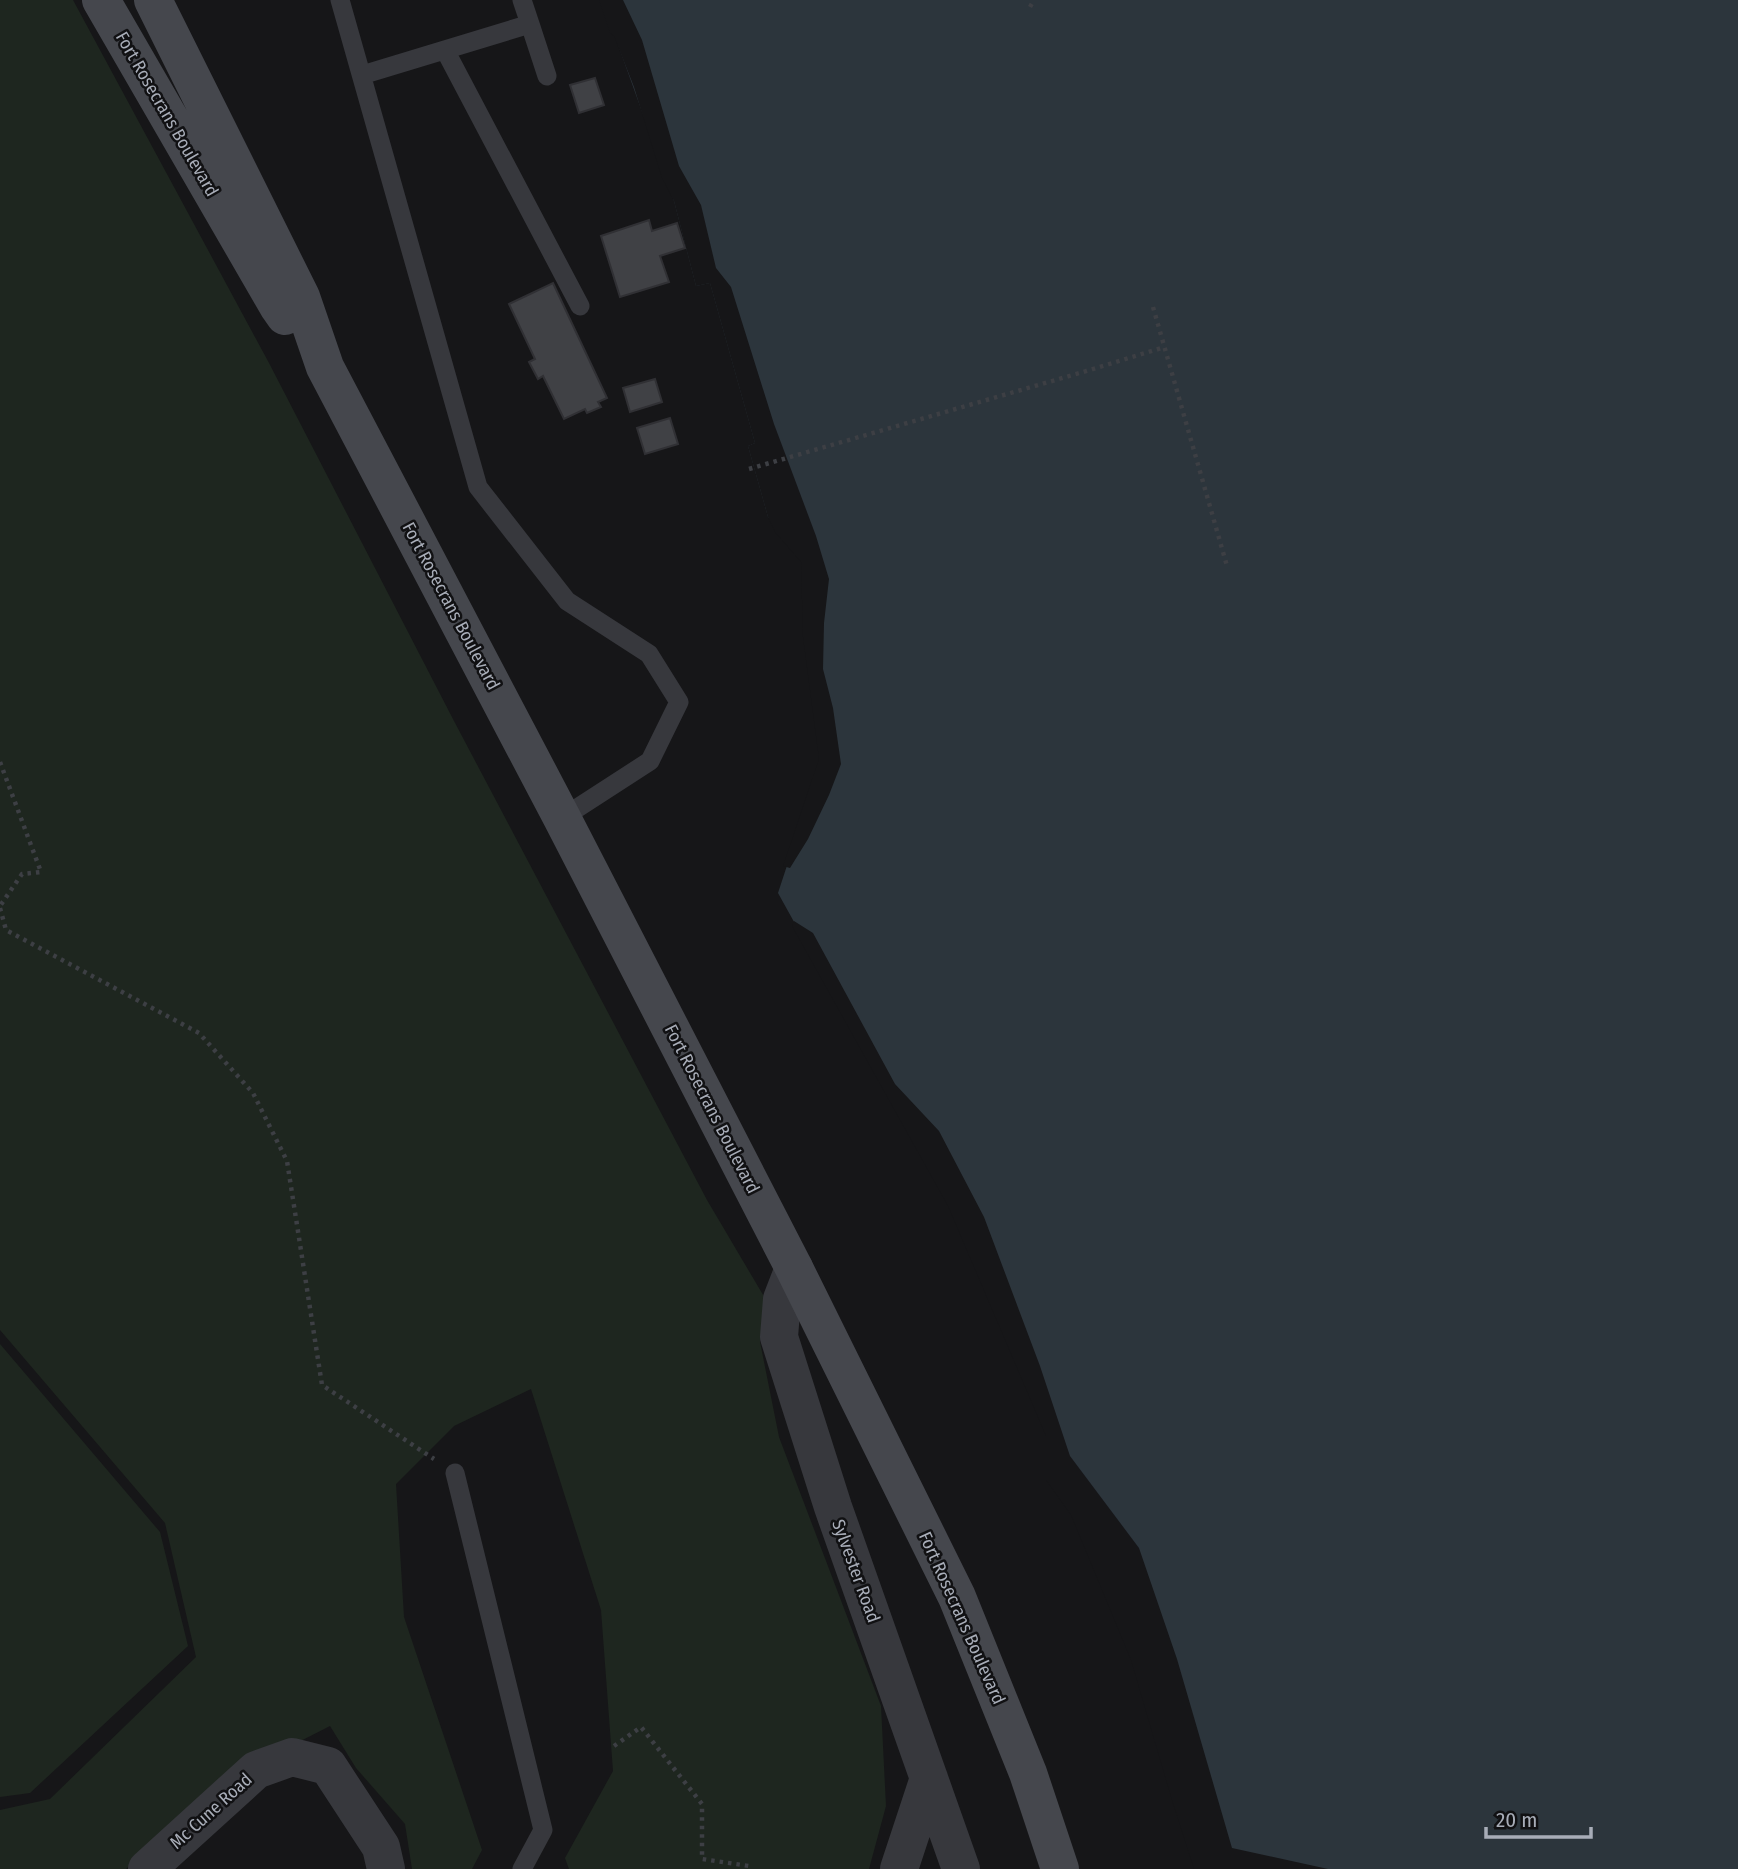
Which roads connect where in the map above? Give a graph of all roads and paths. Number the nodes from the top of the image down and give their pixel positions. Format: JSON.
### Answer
{"nodes":[{"id":1,"x":101,"y":0,"type":"edge"},
{"id":2,"x":153,"y":0,"type":"edge"},
{"id":3,"x":340,"y":0,"type":"edge"},
{"id":4,"x":522,"y":0,"type":"edge"},
{"id":5,"x":1034,"y":0,"type":"edge"},
{"id":6,"x":1030,"y":7,"type":"dead end"},
{"id":7,"x":530,"y":24,"type":"junction"},
{"id":8,"x":445,"y":50,"type":"junction"},
{"id":9,"x":362,"y":75,"type":"junction"},
{"id":10,"x":547,"y":76,"type":"dead end"},
{"id":11,"x":580,"y":306,"type":"dead end"},
{"id":12,"x":1153,"y":307,"type":"dead end"},
{"id":13,"x":1165,"y":347,"type":"junction"},
{"id":14,"x":325,"y":367,"type":"junction"},
{"id":15,"x":749,"y":469,"type":"dead end"},
{"id":16,"x":1227,"y":566,"type":"dead end"},
{"id":17,"x":0,"y":762,"type":"edge"},
{"id":18,"x":562,"y":818,"type":"junction"},
{"id":19,"x":0,"y":907,"type":"edge"},
{"id":20,"x":794,"y":1268,"type":"junction"},
{"id":21,"x":455,"y":1473,"type":"joint"},
{"id":22,"x":614,"y":1746,"type":"dead end"},
{"id":23,"x":929,"y":1778,"type":"junction"},
{"id":24,"x":147,"y":1869,"type":"edge"},
{"id":25,"x":386,"y":1869,"type":"edge"},
{"id":26,"x":522,"y":1869,"type":"edge"},
{"id":27,"x":752,"y":1869,"type":"edge"},
{"id":28,"x":899,"y":1869,"type":"edge"},
{"id":29,"x":961,"y":1869,"type":"edge"},
{"id":30,"x":1060,"y":1869,"type":"edge"}],
"edges":[{"from":1,"to":14,"type":"street","name":"Fort Rosecrans Boulevard"},
{"from":2,"to":14,"type":"street","name":"Fort Rosecrans Boulevard"},
{"from":3,"to":9,"type":"lane"},
{"from":4,"to":7,"type":"lane"},
{"from":5,"to":6,"type":"path"},
{"from":7,"to":8,"type":"lane"},
{"from":7,"to":10,"type":"lane"},
{"from":8,"to":9,"type":"lane"},
{"from":8,"to":11,"type":"lane"},
{"from":9,"to":18,"type":"lane"},
{"from":12,"to":13,"type":"path"},
{"from":13,"to":15,"type":"path"},
{"from":13,"to":16,"type":"path"},
{"from":14,"to":18,"type":"street","name":"Fort Rosecrans Boulevard"},
{"from":17,"to":19,"type":"path"},
{"from":18,"to":20,"type":"street","name":"Fort Rosecrans Boulevard"},
{"from":19,"to":21,"type":"path"},
{"from":20,"to":23,"type":"street","name":"Sylvester Road"},
{"from":20,"to":30,"type":"street","name":"Fort Rosecrans Boulevard"},
{"from":21,"to":26,"type":"lane"},
{"from":22,"to":27,"type":"path"},
{"from":23,"to":28,"type":"street"},
{"from":23,"to":29,"type":"street","name":"Sylvester Road"},
{"from":24,"to":25,"type":"street","name":"Mc Cune Road"}]}
